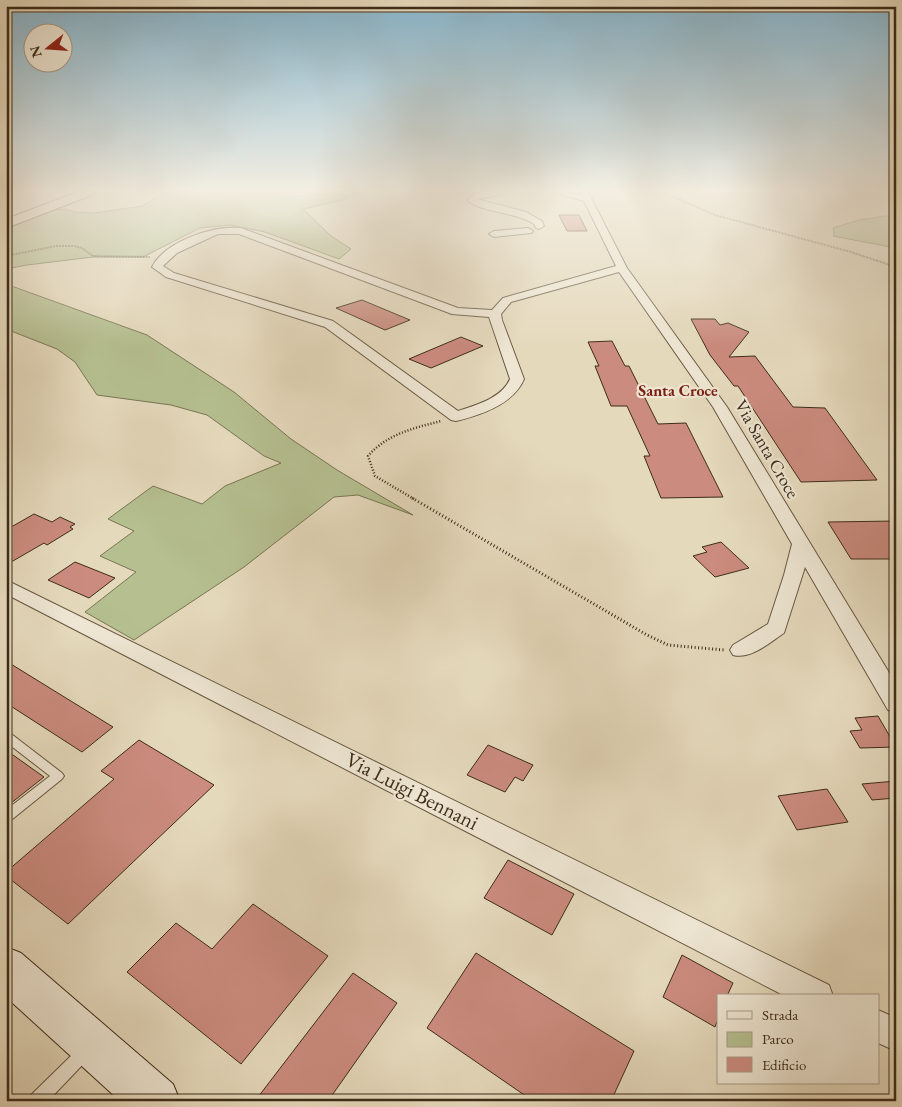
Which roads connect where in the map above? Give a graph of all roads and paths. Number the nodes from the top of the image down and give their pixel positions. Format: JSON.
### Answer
{"nodes":[{"id":1,"x":191,"y":244,"type":"edge"},
{"id":2,"x":275,"y":244,"type":"edge"},
{"id":3,"x":610,"y":244,"type":"edge"},
{"id":4,"x":820,"y":244,"type":"edge"},
{"id":5,"x":6,"y":256,"type":"edge"},
{"id":6,"x":163,"y":258,"type":"junction"},
{"id":7,"x":896,"y":267,"type":"edge"},
{"id":8,"x":624,"y":271,"type":"junction"},
{"id":9,"x":495,"y":314,"type":"junction"},
{"id":10,"x":456,"y":418,"type":"junction"},
{"id":11,"x":800,"y":544,"type":"junction"},
{"id":12,"x":6,"y":586,"type":"edge"},
{"id":13,"x":741,"y":650,"type":"joint"},
{"id":14,"x":896,"y":704,"type":"edge"},
{"id":15,"x":6,"y":736,"type":"edge"},
{"id":16,"x":6,"y":817,"type":"edge"},
{"id":17,"x":6,"y":968,"type":"edge"},
{"id":18,"x":814,"y":994,"type":"edge"},
{"id":19,"x":880,"y":1027,"type":"edge"},
{"id":20,"x":896,"y":1035,"type":"edge"},
{"id":21,"x":92,"y":1045,"type":"junction"},
{"id":22,"x":37,"y":1101,"type":"edge"},
{"id":23,"x":156,"y":1101,"type":"edge"}],
"edges":[{"from":1,"to":6,"type":"street"},
{"from":2,"to":9,"type":"street"},
{"from":3,"to":8,"type":"street","name":"Via Santa Croce"},
{"from":4,"to":7,"type":"path"},
{"from":5,"to":6,"type":"path"},
{"from":6,"to":10,"type":"street"},
{"from":8,"to":9,"type":"street"},
{"from":8,"to":11,"type":"street","name":"Via Santa Croce"},
{"from":9,"to":10,"type":"street"},
{"from":10,"to":13,"type":"path"},
{"from":11,"to":13,"type":"street"},
{"from":11,"to":14,"type":"street","name":"Via Santa Croce"},
{"from":12,"to":18,"type":"street","name":"Via Luigi Bennani"},
{"from":15,"to":16,"type":"lane"},
{"from":17,"to":21,"type":"main road"},
{"from":19,"to":20,"type":"street"},
{"from":21,"to":22,"type":"lane"},
{"from":21,"to":23,"type":"main road"}]}
